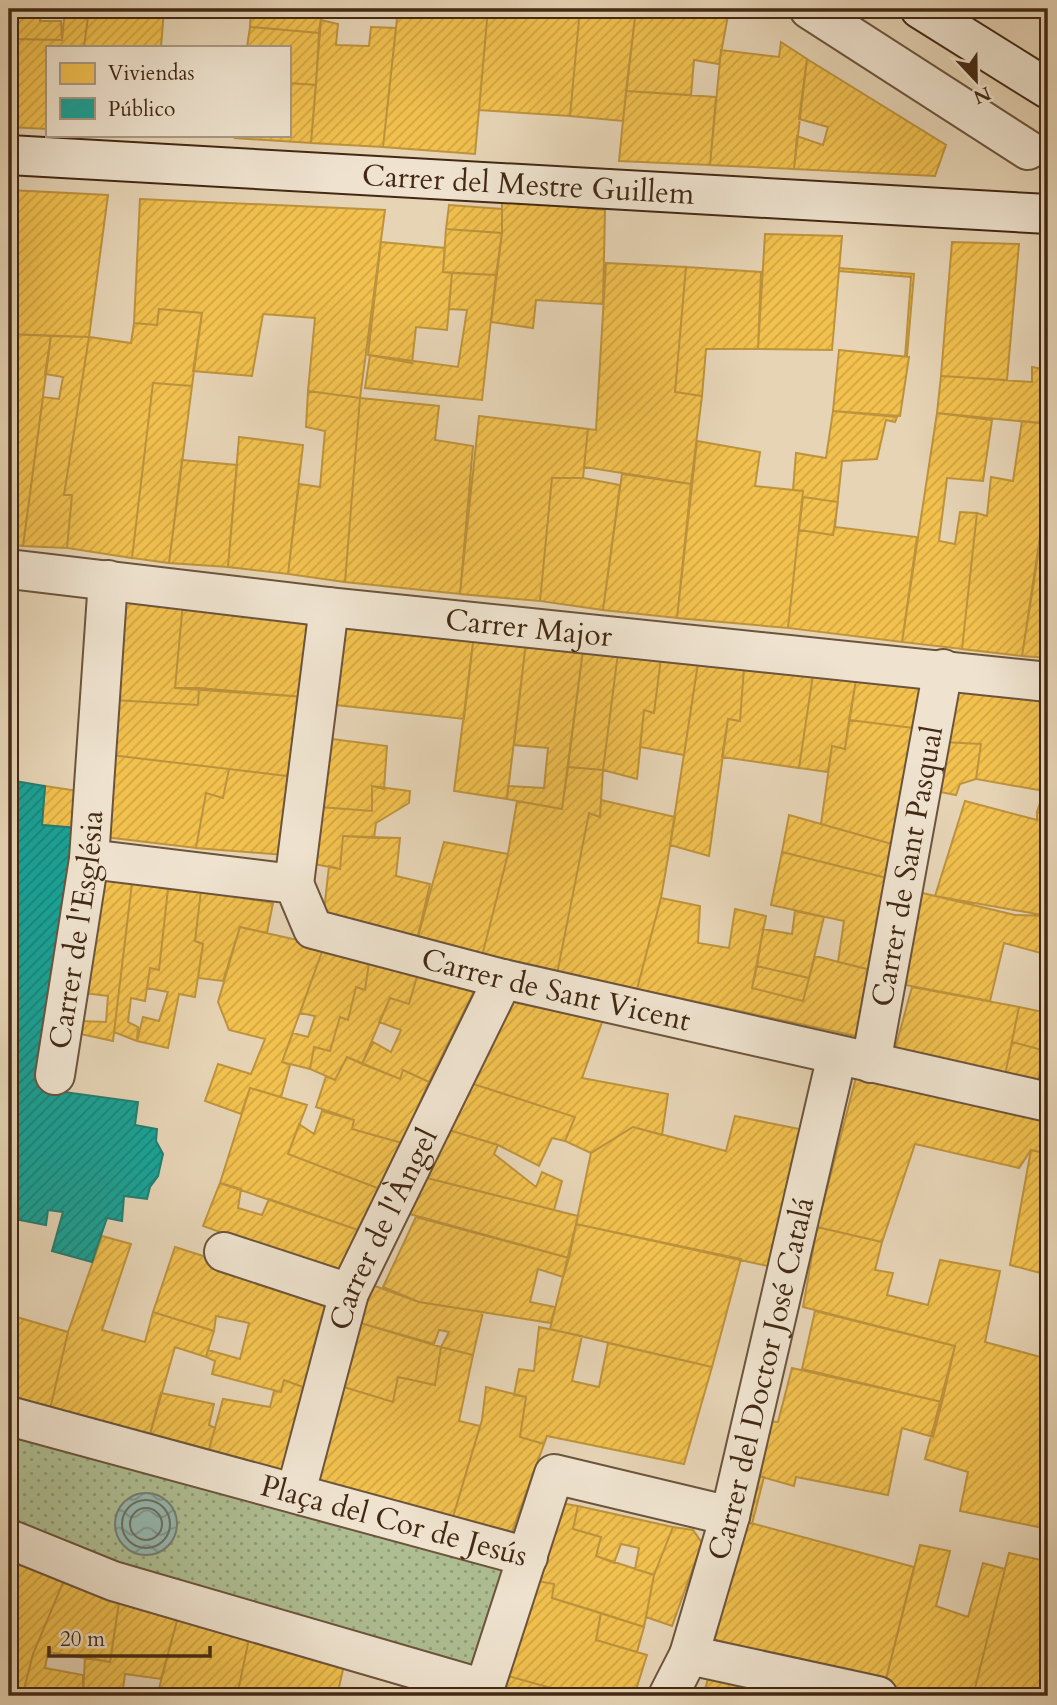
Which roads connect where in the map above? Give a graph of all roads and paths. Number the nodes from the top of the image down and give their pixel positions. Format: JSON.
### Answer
{"nodes":[{"id":1,"x":809,"y":9,"type":"edge"},
{"id":2,"x":920,"y":9,"type":"edge"},
{"id":3,"x":1048,"y":89,"type":"edge"},
{"id":4,"x":1028,"y":150,"type":"dead end"},
{"id":5,"x":9,"y":155,"type":"edge"},
{"id":6,"x":1048,"y":214,"type":"edge"},
{"id":7,"x":9,"y":569,"type":"edge"},
{"id":8,"x":108,"y":580,"type":"junction"},
{"id":9,"x":329,"y":607,"type":"junction"},
{"id":10,"x":943,"y":669,"type":"junction"},
{"id":11,"x":1048,"y":682,"type":"edge"},
{"id":12,"x":89,"y":859,"type":"junction"},
{"id":13,"x":294,"y":884,"type":"junction"},
{"id":14,"x":503,"y":979,"type":"junction"},
{"id":15,"x":854,"y":1059,"type":"junction"},
{"id":16,"x":55,"y":1075,"type":"dead end"},
{"id":17,"x":1048,"y":1102,"type":"edge"},
{"id":18,"x":224,"y":1252,"type":"dead end"},
{"id":19,"x":349,"y":1293,"type":"junction"},
{"id":20,"x":9,"y":1416,"type":"edge"},
{"id":21,"x":296,"y":1492,"type":"junction"},
{"id":22,"x":730,"y":1516,"type":"junction"},
{"id":23,"x":9,"y":1539,"type":"edge"},
{"id":24,"x":528,"y":1557,"type":"junction"},
{"id":25,"x":689,"y":1655,"type":"junction"},
{"id":26,"x":483,"y":1693,"type":"edge"},
{"id":27,"x":668,"y":1696,"type":"edge"},
{"id":28,"x":878,"y":1696,"type":"edge"}],
"edges":[{"from":1,"to":4,"type":"street"},
{"from":2,"to":3,"type":"street"},
{"from":5,"to":6,"type":"street","name":"Carrer del Mestre Guillem"},
{"from":7,"to":8,"type":"street","name":"Carrer Major"},
{"from":8,"to":9,"type":"street","name":"Carrer Major"},
{"from":8,"to":12,"type":"street","name":"Carrer de l'Església"},
{"from":9,"to":10,"type":"street","name":"Carrer Major"},
{"from":9,"to":13,"type":"street"},
{"from":10,"to":11,"type":"street","name":"Carrer Major"},
{"from":10,"to":15,"type":"street","name":"Carrer de Sant Pasqual"},
{"from":12,"to":13,"type":"street"},
{"from":12,"to":16,"type":"street","name":"Carrer de l'Església"},
{"from":13,"to":14,"type":"street","name":"Carrer de Sant Vicent"},
{"from":14,"to":15,"type":"street","name":"Carrer de Sant Vicent"},
{"from":14,"to":19,"type":"street","name":"Carrer de l'Àngel"},
{"from":15,"to":17,"type":"street","name":"Carrer de Sant Vicent"},
{"from":15,"to":22,"type":"street","name":"Carrer del Doctor José Catalá"},
{"from":18,"to":19,"type":"street"},
{"from":19,"to":21,"type":"street","name":"Carrer de l'Àngel"},
{"from":20,"to":21,"type":"street","name":"Plaça del Cor de Jesús"},
{"from":21,"to":24,"type":"street","name":"Plaça del Cor de Jesús"},
{"from":22,"to":24,"type":"street"},
{"from":22,"to":25,"type":"street","name":"Carrer del Doctor José Catalá"},
{"from":23,"to":26,"type":"street","name":"Plaça del Cor de Jesús"},
{"from":24,"to":26,"type":"street","name":"Plaça del Cor de Jesús"},
{"from":25,"to":27,"type":"street","name":"Carrer del Doctor José Catalá"},
{"from":25,"to":28,"type":"street"}]}
